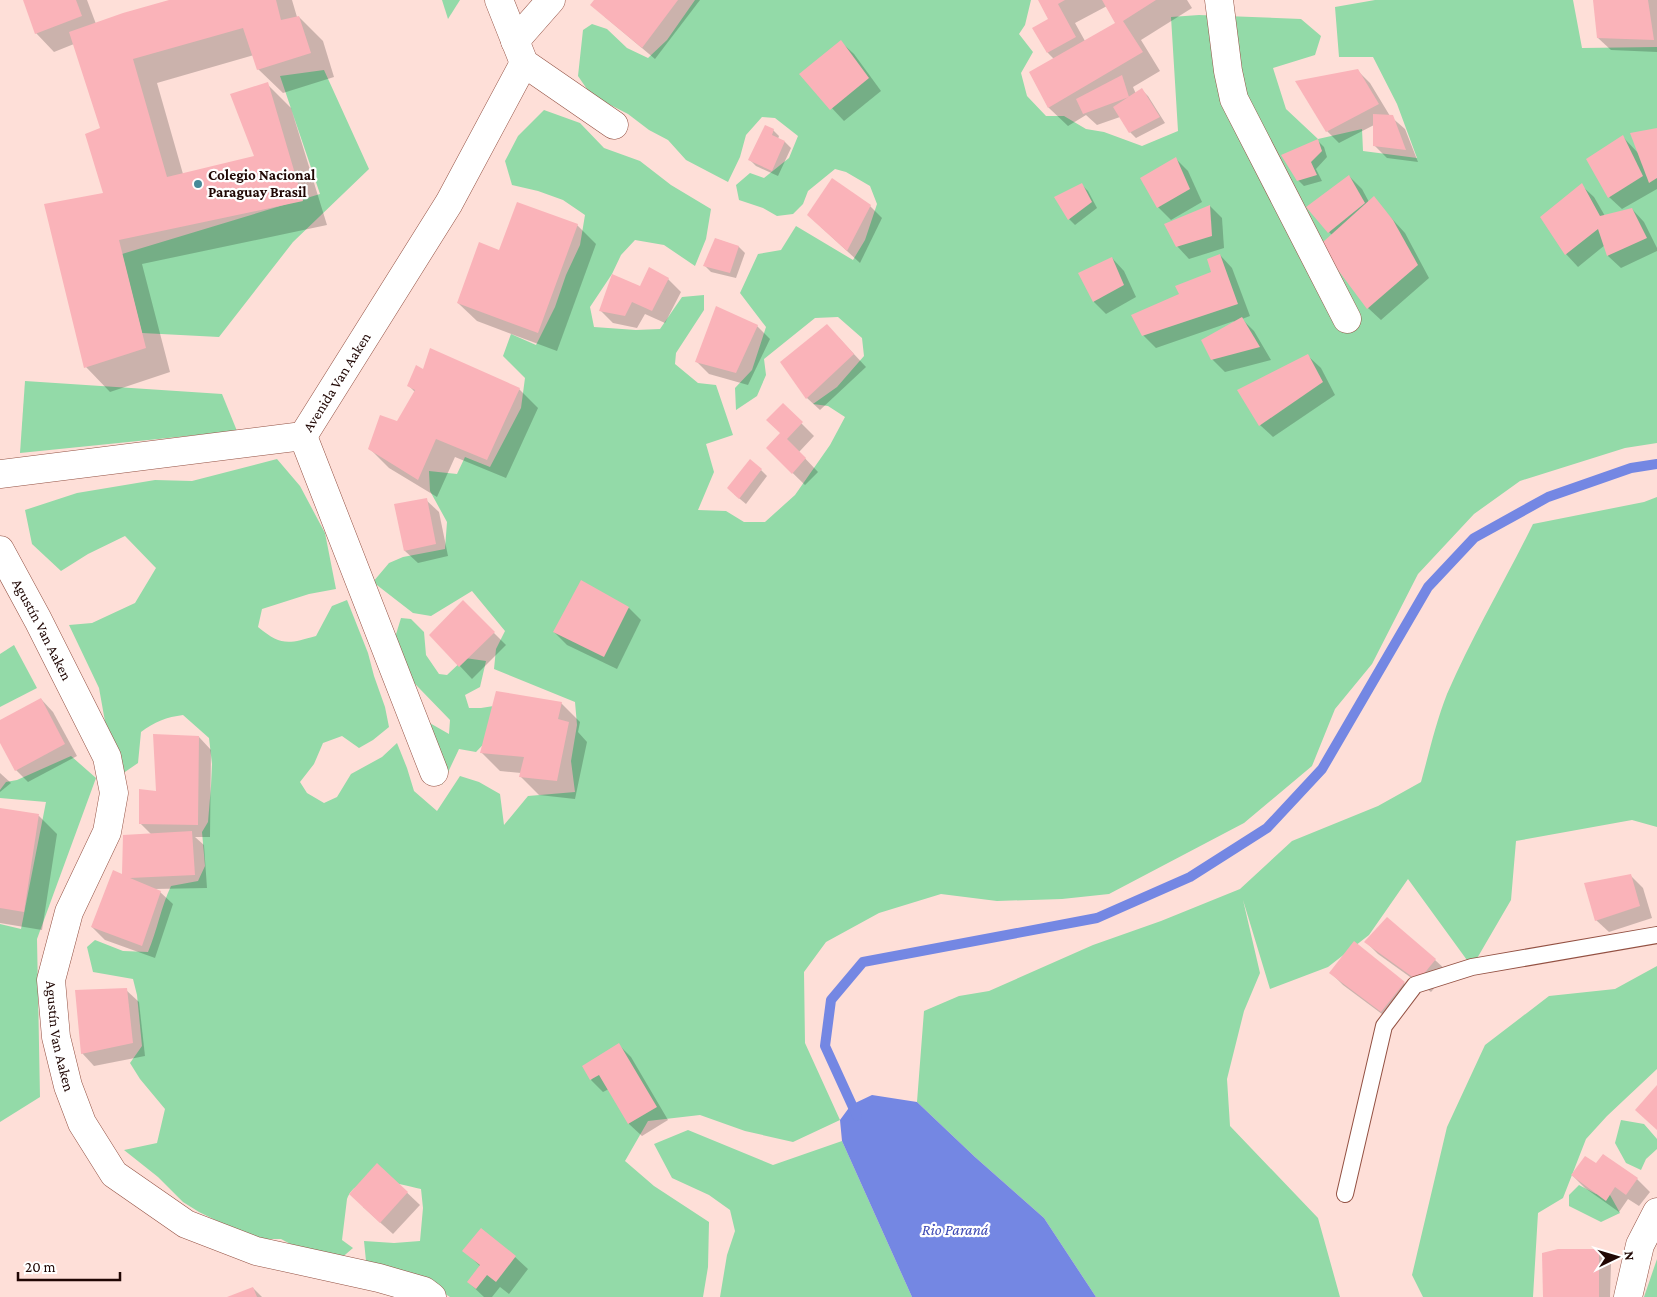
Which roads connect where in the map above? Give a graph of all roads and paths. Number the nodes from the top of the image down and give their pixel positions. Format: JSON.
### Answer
{"nodes":[{"id":1,"x":499,"y":0,"type":"edge"},
{"id":2,"x":551,"y":0,"type":"edge"},
{"id":3,"x":1219,"y":0,"type":"edge"},
{"id":4,"x":520,"y":52,"type":"junction"},
{"id":5,"x":614,"y":125,"type":"dead end"},
{"id":6,"x":1347,"y":319,"type":"dead end"},
{"id":7,"x":303,"y":436,"type":"junction"},
{"id":8,"x":0,"y":474,"type":"edge"},
{"id":9,"x":0,"y":550,"type":"edge"},
{"id":10,"x":434,"y":772,"type":"dead end"},
{"id":11,"x":1657,"y":935,"type":"edge"},
{"id":12,"x":1345,"y":1194,"type":"dead end"},
{"id":13,"x":1657,"y":1212,"type":"edge"},
{"id":14,"x":432,"y":1297,"type":"edge"},
{"id":15,"x":1628,"y":1297,"type":"edge"}],
"edges":[{"from":1,"to":4,"type":"street"},
{"from":2,"to":4,"type":"street","name":"Avenida Van Aaken"},
{"from":3,"to":6,"type":"street"},
{"from":4,"to":5,"type":"street"},
{"from":4,"to":7,"type":"street","name":"Avenida Van Aaken"},
{"from":7,"to":8,"type":"street","name":"Avenida Van Aaken"},
{"from":7,"to":10,"type":"street"},
{"from":9,"to":14,"type":"street","name":"Agustín Van Aaken"},
{"from":11,"to":12,"type":"lane"},
{"from":13,"to":15,"type":"street"}]}
